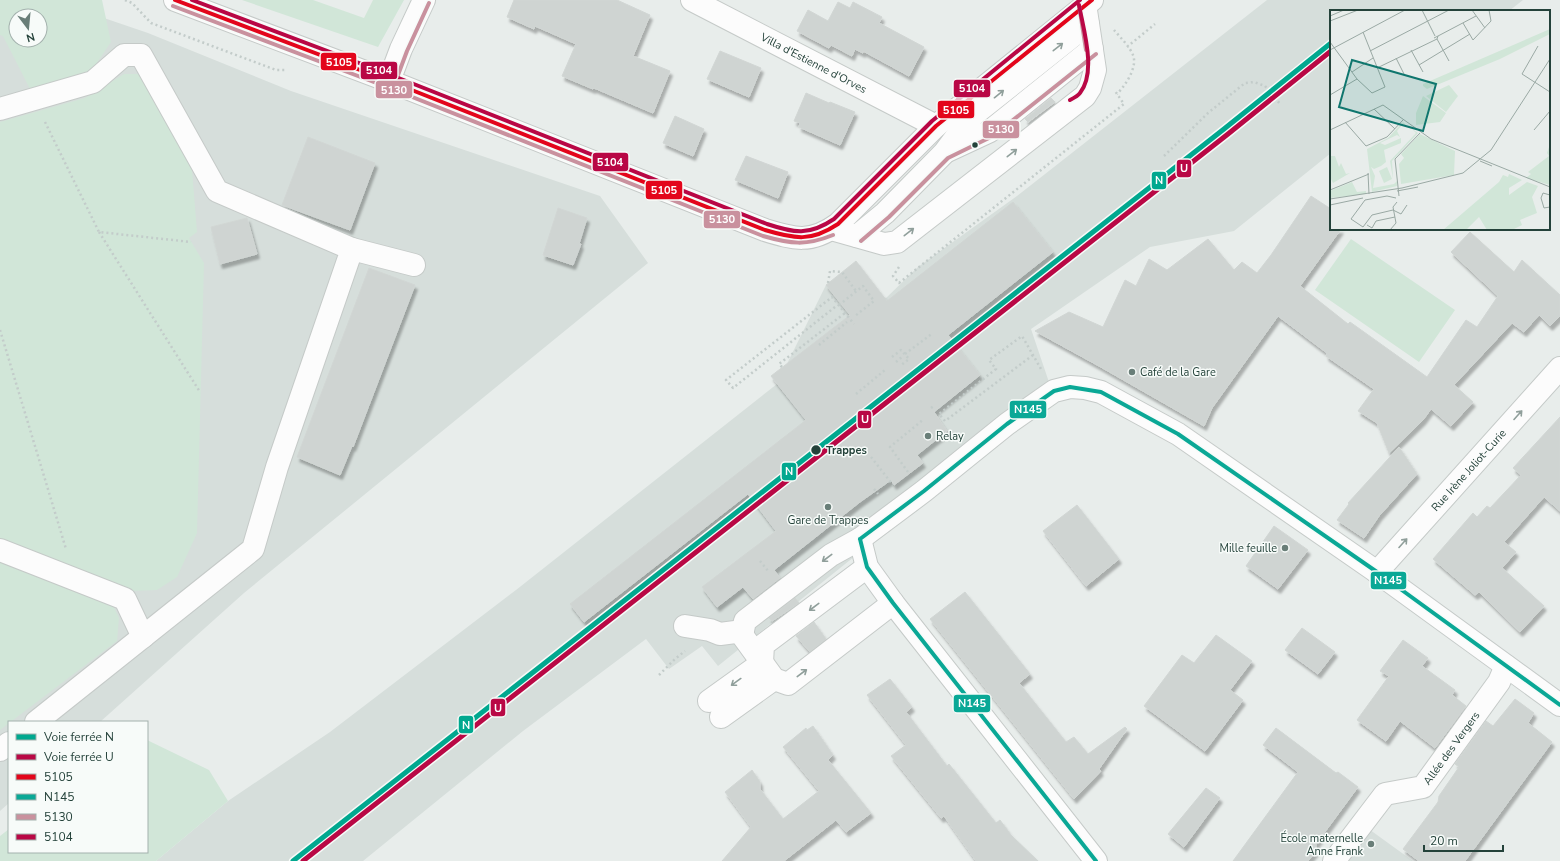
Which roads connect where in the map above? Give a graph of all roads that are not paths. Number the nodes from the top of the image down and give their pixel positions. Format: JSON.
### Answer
{"nodes":[{"id":1,"x":174,"y":0,"type":"edge"},
{"id":2,"x":424,"y":0,"type":"edge"},
{"id":3,"x":692,"y":0,"type":"edge"},
{"id":4,"x":213,"y":7,"type":"edge"},
{"id":5,"x":1088,"y":9,"type":"edge"},
{"id":6,"x":1092,"y":49,"type":"junction"},
{"id":7,"x":389,"y":81,"type":"junction"},
{"id":8,"x":0,"y":110,"type":"edge"},
{"id":9,"x":936,"y":126,"type":"junction"},
{"id":10,"x":944,"y":153,"type":"junction"},
{"id":11,"x":831,"y":229,"type":"junction"},
{"id":12,"x":857,"y":236,"type":"junction"},
{"id":13,"x":352,"y":249,"type":"junction"},
{"id":14,"x":414,"y":265,"type":"dead end"},
{"id":15,"x":1560,"y":368,"type":"edge"},
{"id":16,"x":860,"y":538,"type":"junction"},
{"id":17,"x":0,"y":550,"type":"edge"},
{"id":18,"x":867,"y":567,"type":"junction"},
{"id":19,"x":1377,"y":572,"type":"junction"},
{"id":20,"x":893,"y":603,"type":"junction"},
{"id":21,"x":684,"y":626,"type":"dead end"},
{"id":22,"x":743,"y":631,"type":"junction"},
{"id":23,"x":143,"y":637,"type":"junction"},
{"id":24,"x":1506,"y":666,"type":"junction"},
{"id":25,"x":768,"y":671,"type":"junction"},
{"id":26,"x":1560,"y":705,"type":"edge"},
{"id":27,"x":715,"y":709,"type":"dead end"},
{"id":28,"x":37,"y":721,"type":"edge"},
{"id":29,"x":8,"y":744,"type":"edge"},
{"id":30,"x":0,"y":750,"type":"edge"},
{"id":31,"x":1088,"y":858,"type":"edge"},
{"id":32,"x":1334,"y":861,"type":"edge"}],
"edges":[{"from":1,"to":4,"type":"street"},
{"from":2,"to":7,"type":"street"},
{"from":3,"to":9,"type":"street","name":"Villa d'Estienne d'Orves"},
{"from":4,"to":7,"type":"street"},
{"from":5,"to":6,"type":"street"},
{"from":5,"to":9,"type":"street"},
{"from":10,"to":5,"type":"street","one_way":true},
{"from":6,"to":10,"type":"street"},
{"from":12,"to":6,"type":"street","one_way":true},
{"from":7,"to":11,"type":"street"},
{"from":8,"to":13,"type":"street"},
{"from":9,"to":11,"type":"street"},
{"from":10,"to":12,"type":"street"},
{"from":11,"to":12,"type":"street"},
{"from":13,"to":14,"type":"street"},
{"from":13,"to":23,"type":"street"},
{"from":19,"to":15,"type":"street","name":"Rue Irène Joliot-Curie","one_way":true},
{"from":16,"to":18,"type":"street"},
{"from":16,"to":19,"type":"street"},
{"from":16,"to":22,"type":"street","one_way":true},
{"from":17,"to":23,"type":"street"},
{"from":18,"to":20,"type":"street"},
{"from":18,"to":25,"type":"street","one_way":true},
{"from":19,"to":24,"type":"street"},
{"from":25,"to":20,"type":"street","one_way":true},
{"from":20,"to":31,"type":"street"},
{"from":21,"to":22,"type":"street"},
{"from":22,"to":25,"type":"street"},
{"from":23,"to":28,"type":"street"},
{"from":24,"to":26,"type":"street"},
{"from":24,"to":32,"type":"street","name":"Allée des Vergers"},
{"from":25,"to":27,"type":"street"},
{"from":29,"to":30,"type":"street"}]}
